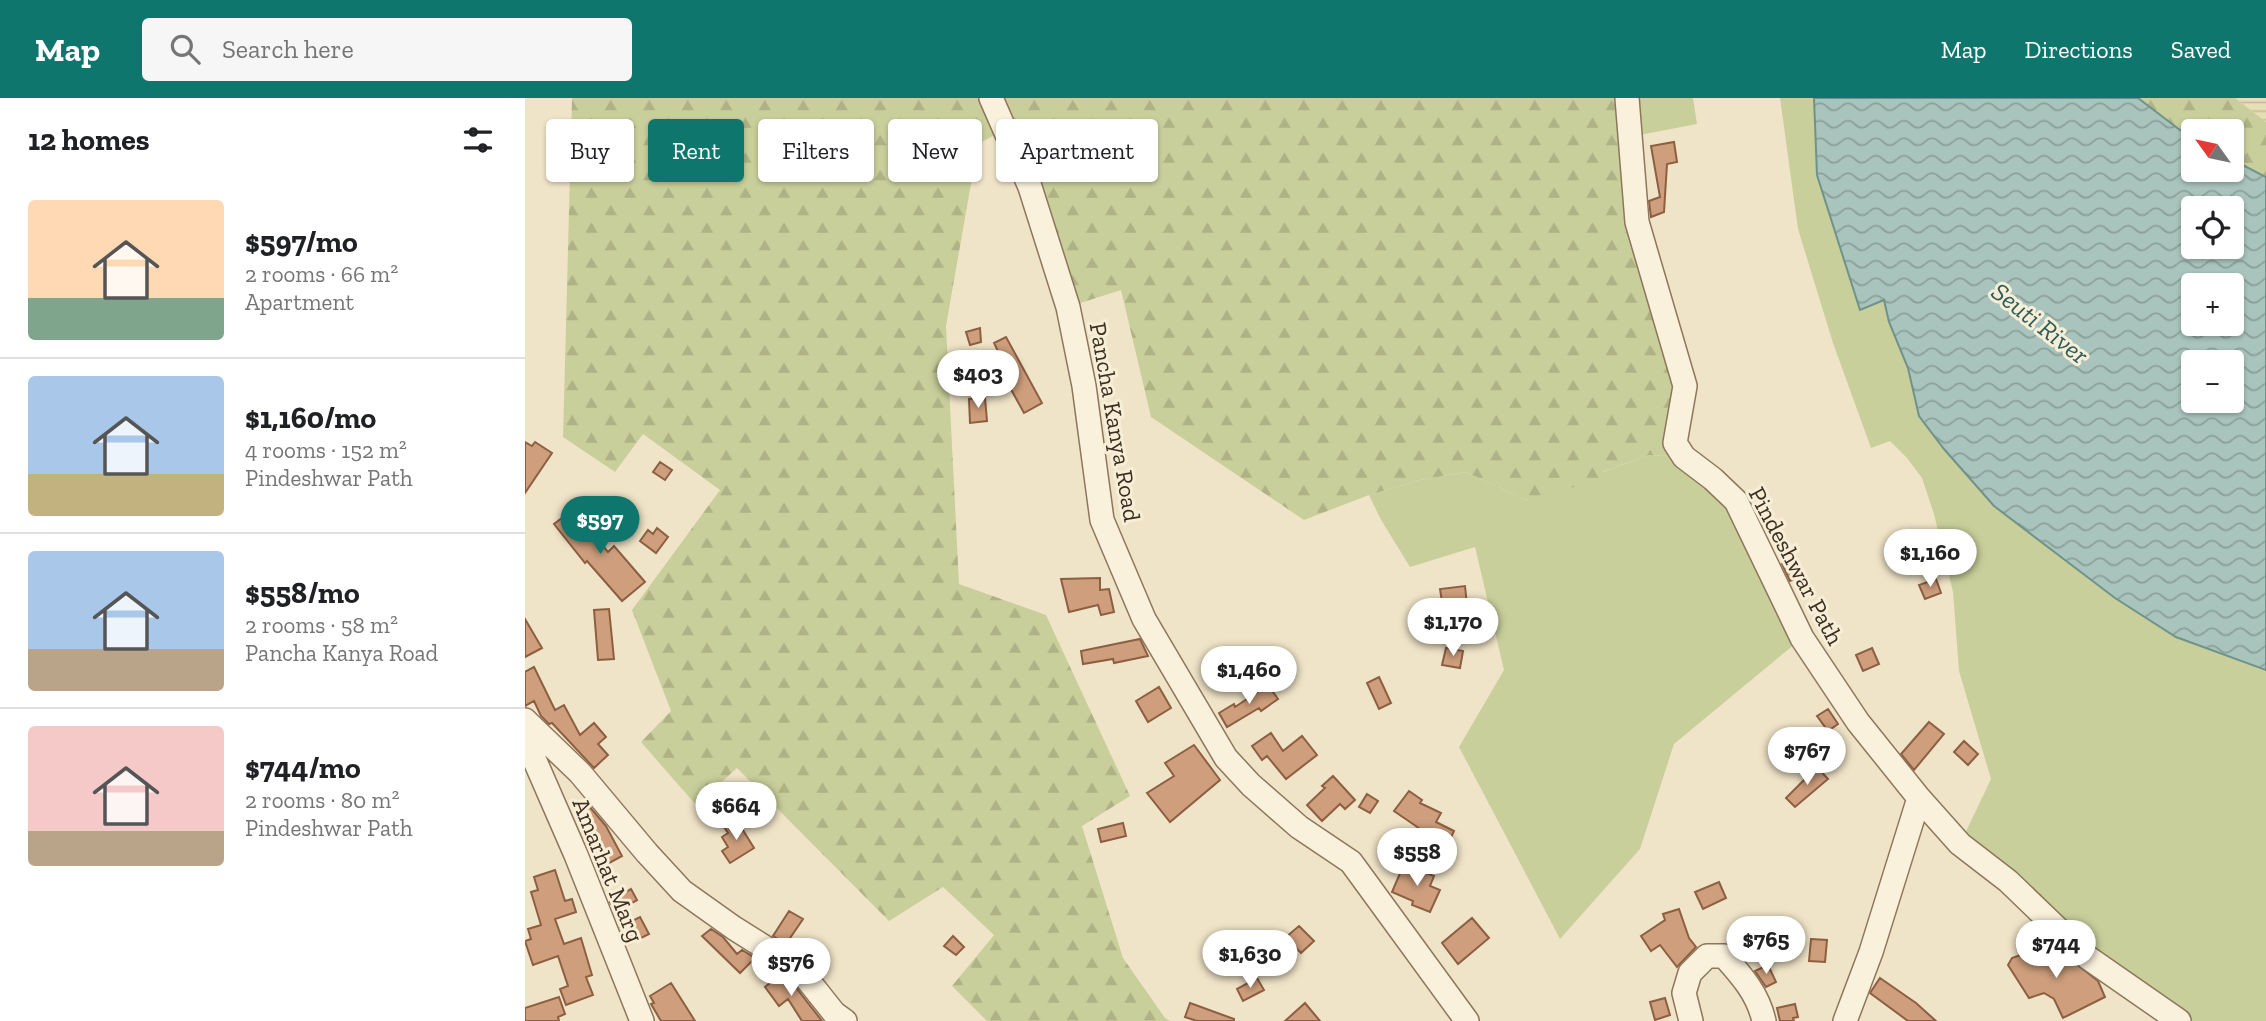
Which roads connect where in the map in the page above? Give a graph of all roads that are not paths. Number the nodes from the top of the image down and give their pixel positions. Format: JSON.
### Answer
{"nodes":[{"id":1,"x":991,"y":98,"type":"edge"},
{"id":2,"x":1627,"y":98,"type":"edge"},
{"id":3,"x":525,"y":720,"type":"edge"},
{"id":4,"x":525,"y":738,"type":"edge"},
{"id":5,"x":1919,"y":798,"type":"junction"},
{"id":6,"x":642,"y":1021,"type":"edge"},
{"id":7,"x":845,"y":1021,"type":"edge"},
{"id":8,"x":1467,"y":1021,"type":"edge"},
{"id":9,"x":1691,"y":1021,"type":"edge"},
{"id":10,"x":1764,"y":1021,"type":"edge"},
{"id":11,"x":1845,"y":1021,"type":"edge"},
{"id":12,"x":2179,"y":1021,"type":"edge"}],
"edges":[{"from":1,"to":8,"type":"street","name":"Pancha Kanya Road"},
{"from":2,"to":5,"type":"street","name":"Pindeshwar Path"},
{"from":3,"to":7,"type":"street"},
{"from":4,"to":6,"type":"street","name":"Amarhat Marg"},
{"from":5,"to":11,"type":"street"},
{"from":5,"to":12,"type":"street","name":"Pindeshwar Path"},
{"from":9,"to":10,"type":"street"}]}
